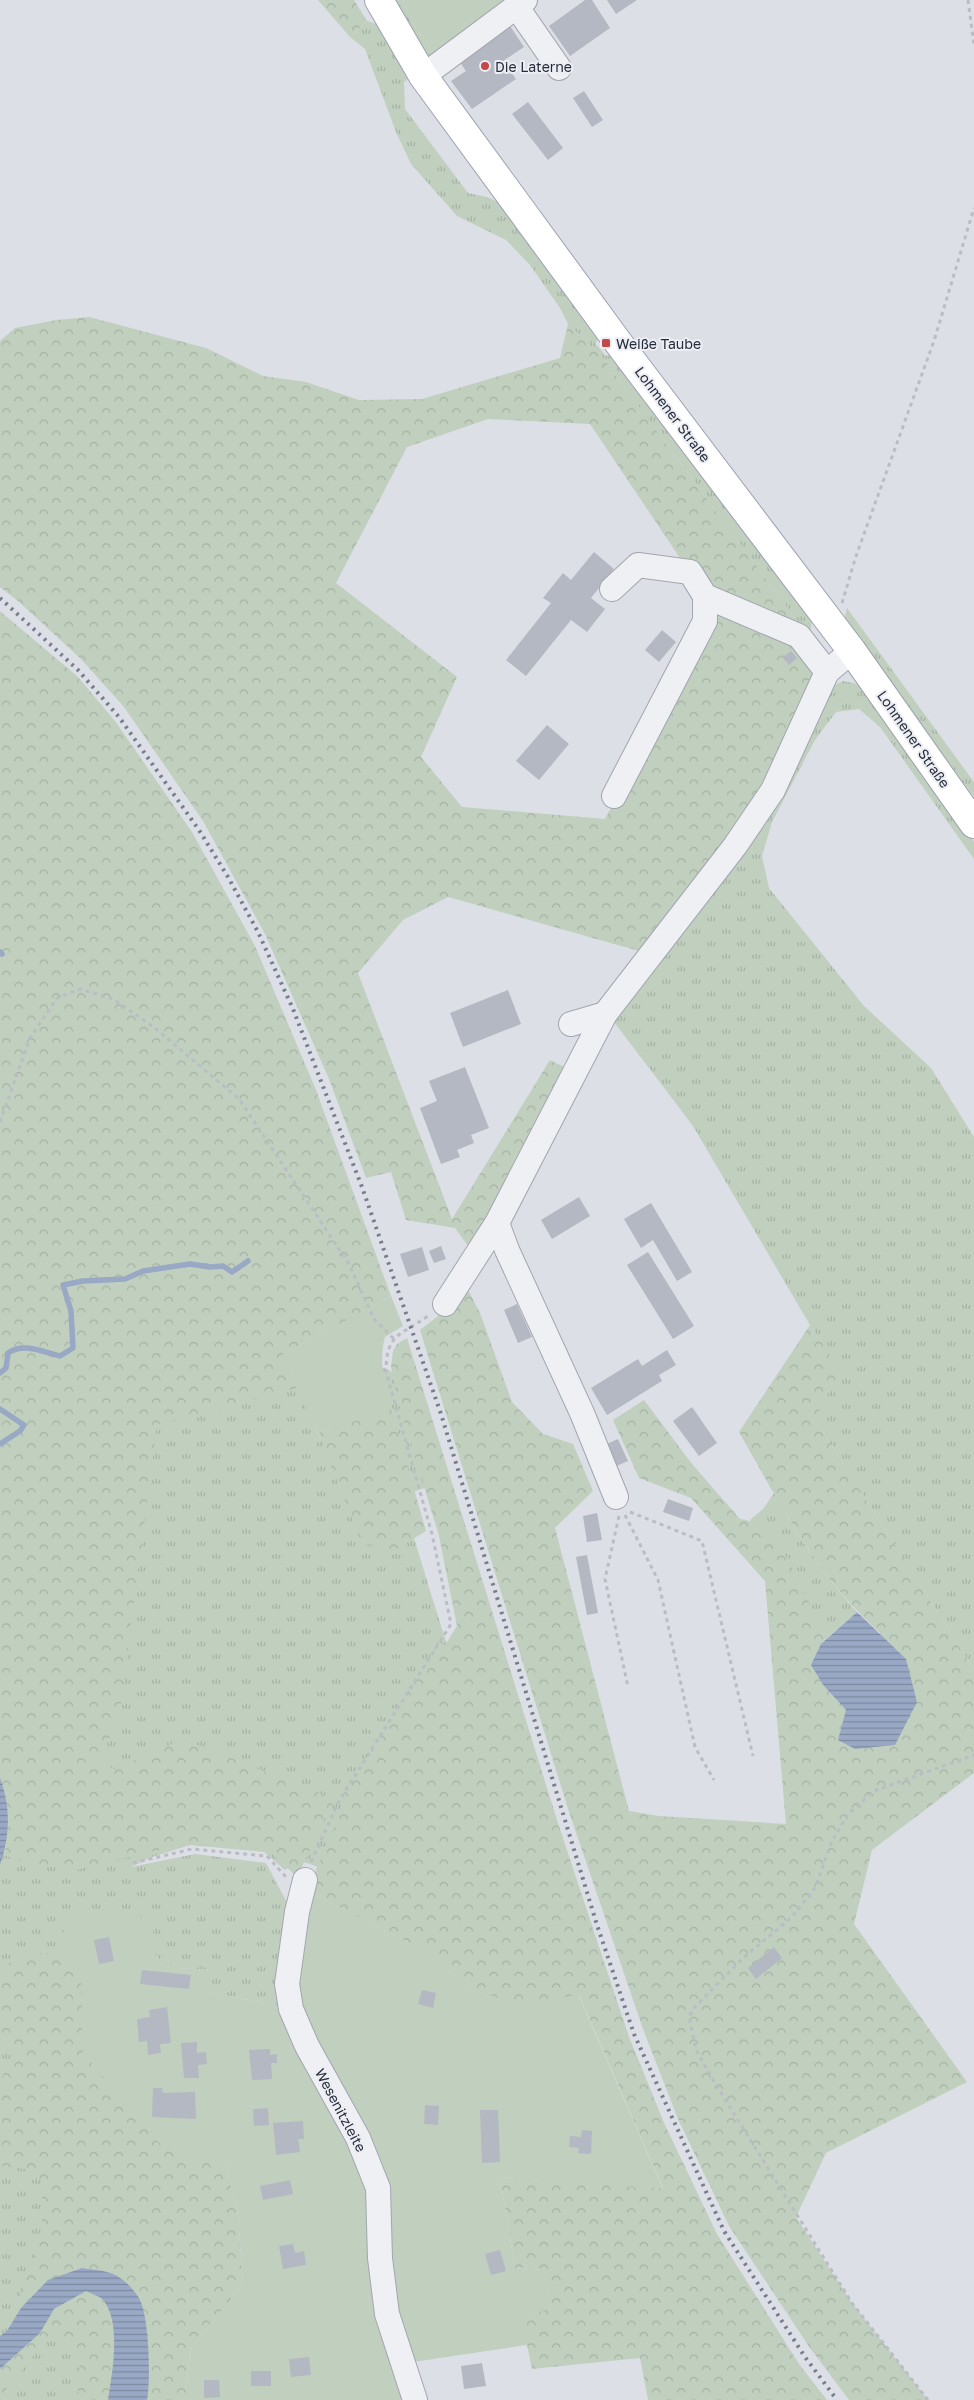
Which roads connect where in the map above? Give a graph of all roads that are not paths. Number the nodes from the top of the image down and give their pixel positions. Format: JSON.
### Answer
{"nodes":[{"id":1,"x":379,"y":0,"type":"edge"},
{"id":2,"x":520,"y":3,"type":"edge"},
{"id":3,"x":560,"y":68,"type":"dead end"},
{"id":4,"x":423,"y":76,"type":"junction"},
{"id":5,"x":612,"y":589,"type":"dead end"},
{"id":6,"x":705,"y":596,"type":"junction"},
{"id":7,"x":852,"y":651,"type":"junction"},
{"id":8,"x":827,"y":672,"type":"junction"},
{"id":9,"x":614,"y":796,"type":"dead end"},
{"id":10,"x":974,"y":824,"type":"edge"},
{"id":11,"x":605,"y":1014,"type":"junction"},
{"id":12,"x":571,"y":1024,"type":"dead end"},
{"id":13,"x":497,"y":1224,"type":"junction"},
{"id":14,"x":445,"y":1304,"type":"road end"},
{"id":15,"x":618,"y":1502,"type":"road end"},
{"id":16,"x":303,"y":1887,"type":"road end"},
{"id":17,"x":414,"y":2400,"type":"edge"}],
"edges":[{"from":1,"to":4,"type":"main road","name":"Lohmener Straße"},
{"from":2,"to":3,"type":"street"},
{"from":2,"to":4,"type":"street"},
{"from":4,"to":7,"type":"main road","name":"Lohmener Straße"},
{"from":5,"to":6,"type":"street"},
{"from":6,"to":8,"type":"street"},
{"from":6,"to":9,"type":"street"},
{"from":7,"to":8,"type":"street"},
{"from":7,"to":10,"type":"main road","name":"Lohmener Straße"},
{"from":8,"to":11,"type":"street"},
{"from":11,"to":12,"type":"street"},
{"from":11,"to":13,"type":"street"},
{"from":13,"to":14,"type":"street"},
{"from":13,"to":15,"type":"street"},
{"from":16,"to":17,"type":"street","name":"Wesenitzleite"}]}
